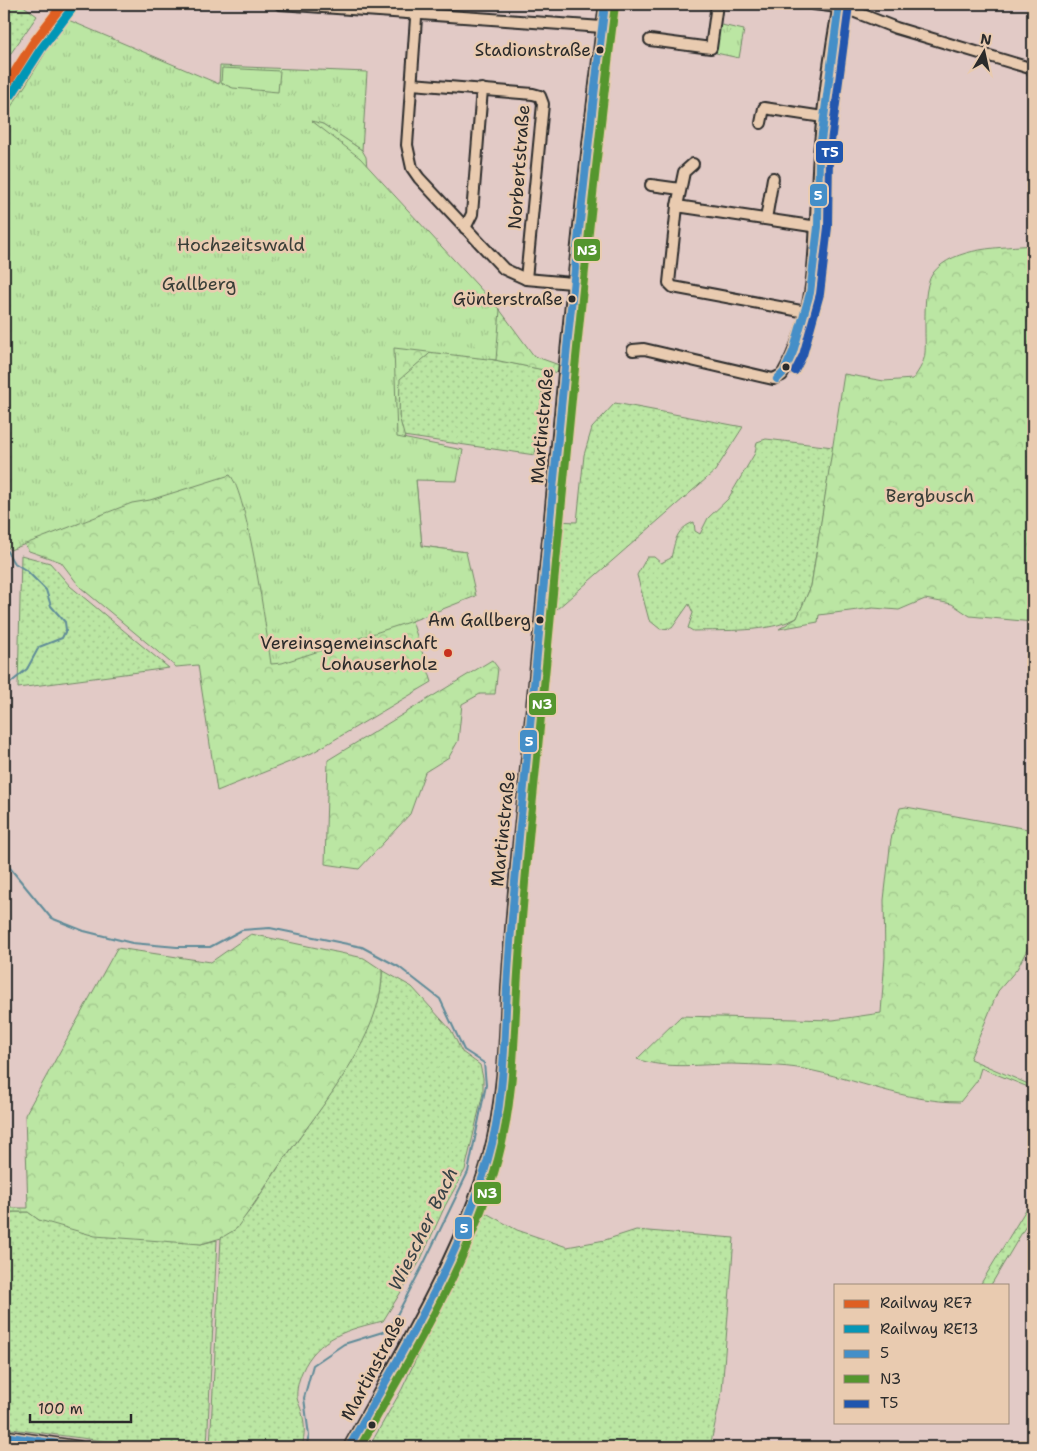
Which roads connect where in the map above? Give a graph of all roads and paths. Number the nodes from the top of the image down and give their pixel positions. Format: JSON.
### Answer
{"nodes":[{"id":1,"x":280,"y":4,"type":"edge"},
{"id":2,"x":605,"y":4,"type":"edge"},
{"id":3,"x":717,"y":4,"type":"edge"},
{"id":4,"x":814,"y":4,"type":"edge"},
{"id":5,"x":839,"y":5,"type":"edge"},
{"id":6,"x":417,"y":8,"type":"edge"},
{"id":7,"x":602,"y":27,"type":"junction"},
{"id":8,"x":650,"y":40,"type":"dead end"},
{"id":9,"x":1033,"y":68,"type":"edge"},
{"id":10,"x":412,"y":84,"type":"junction"},
{"id":11,"x":482,"y":90,"type":"junction"},
{"id":12,"x":823,"y":117,"type":"junction"},
{"id":13,"x":761,"y":123,"type":"dead end"},
{"id":14,"x":693,"y":164,"type":"dead end"},
{"id":15,"x":773,"y":178,"type":"dead end"},
{"id":16,"x":651,"y":185,"type":"dead end"},
{"id":17,"x":680,"y":189,"type":"junction"},
{"id":18,"x":678,"y":206,"type":"junction"},
{"id":19,"x":766,"y":219,"type":"junction"},
{"id":20,"x":818,"y":227,"type":"junction"},
{"id":21,"x":465,"y":228,"type":"junction"},
{"id":22,"x":526,"y":279,"type":"junction"},
{"id":23,"x":572,"y":283,"type":"junction"},
{"id":24,"x":806,"y":312,"type":"junction"},
{"id":25,"x":633,"y":350,"type":"dead end"},
{"id":26,"x":4,"y":1436,"type":"edge"},
{"id":27,"x":79,"y":1447,"type":"edge"},
{"id":28,"x":349,"y":1447,"type":"edge"}],
"edges":[{"from":1,"to":6,"type":"street"},
{"from":2,"to":7,"type":"street","name":"Martinstraße"},
{"from":3,"to":8,"type":"street"},
{"from":4,"to":5,"type":"street"},
{"from":5,"to":9,"type":"street"},
{"from":5,"to":12,"type":"street"},
{"from":6,"to":7,"type":"street"},
{"from":6,"to":10,"type":"street"},
{"from":7,"to":23,"type":"street","name":"Martinstraße"},
{"from":10,"to":11,"type":"street","name":"Norbertstraße"},
{"from":10,"to":21,"type":"street"},
{"from":11,"to":21,"type":"street"},
{"from":11,"to":22,"type":"street","name":"Norbertstraße"},
{"from":12,"to":13,"type":"street"},
{"from":12,"to":20,"type":"street"},
{"from":14,"to":17,"type":"street"},
{"from":15,"to":19,"type":"street"},
{"from":16,"to":17,"type":"street"},
{"from":17,"to":18,"type":"street"},
{"from":18,"to":19,"type":"street"},
{"from":18,"to":24,"type":"street"},
{"from":19,"to":20,"type":"street"},
{"from":20,"to":24,"type":"street"},
{"from":21,"to":22,"type":"street"},
{"from":22,"to":23,"type":"street"},
{"from":23,"to":28,"type":"street","name":"Martinstraße"},
{"from":24,"to":25,"type":"street"},
{"from":26,"to":27,"type":"street"}]}
